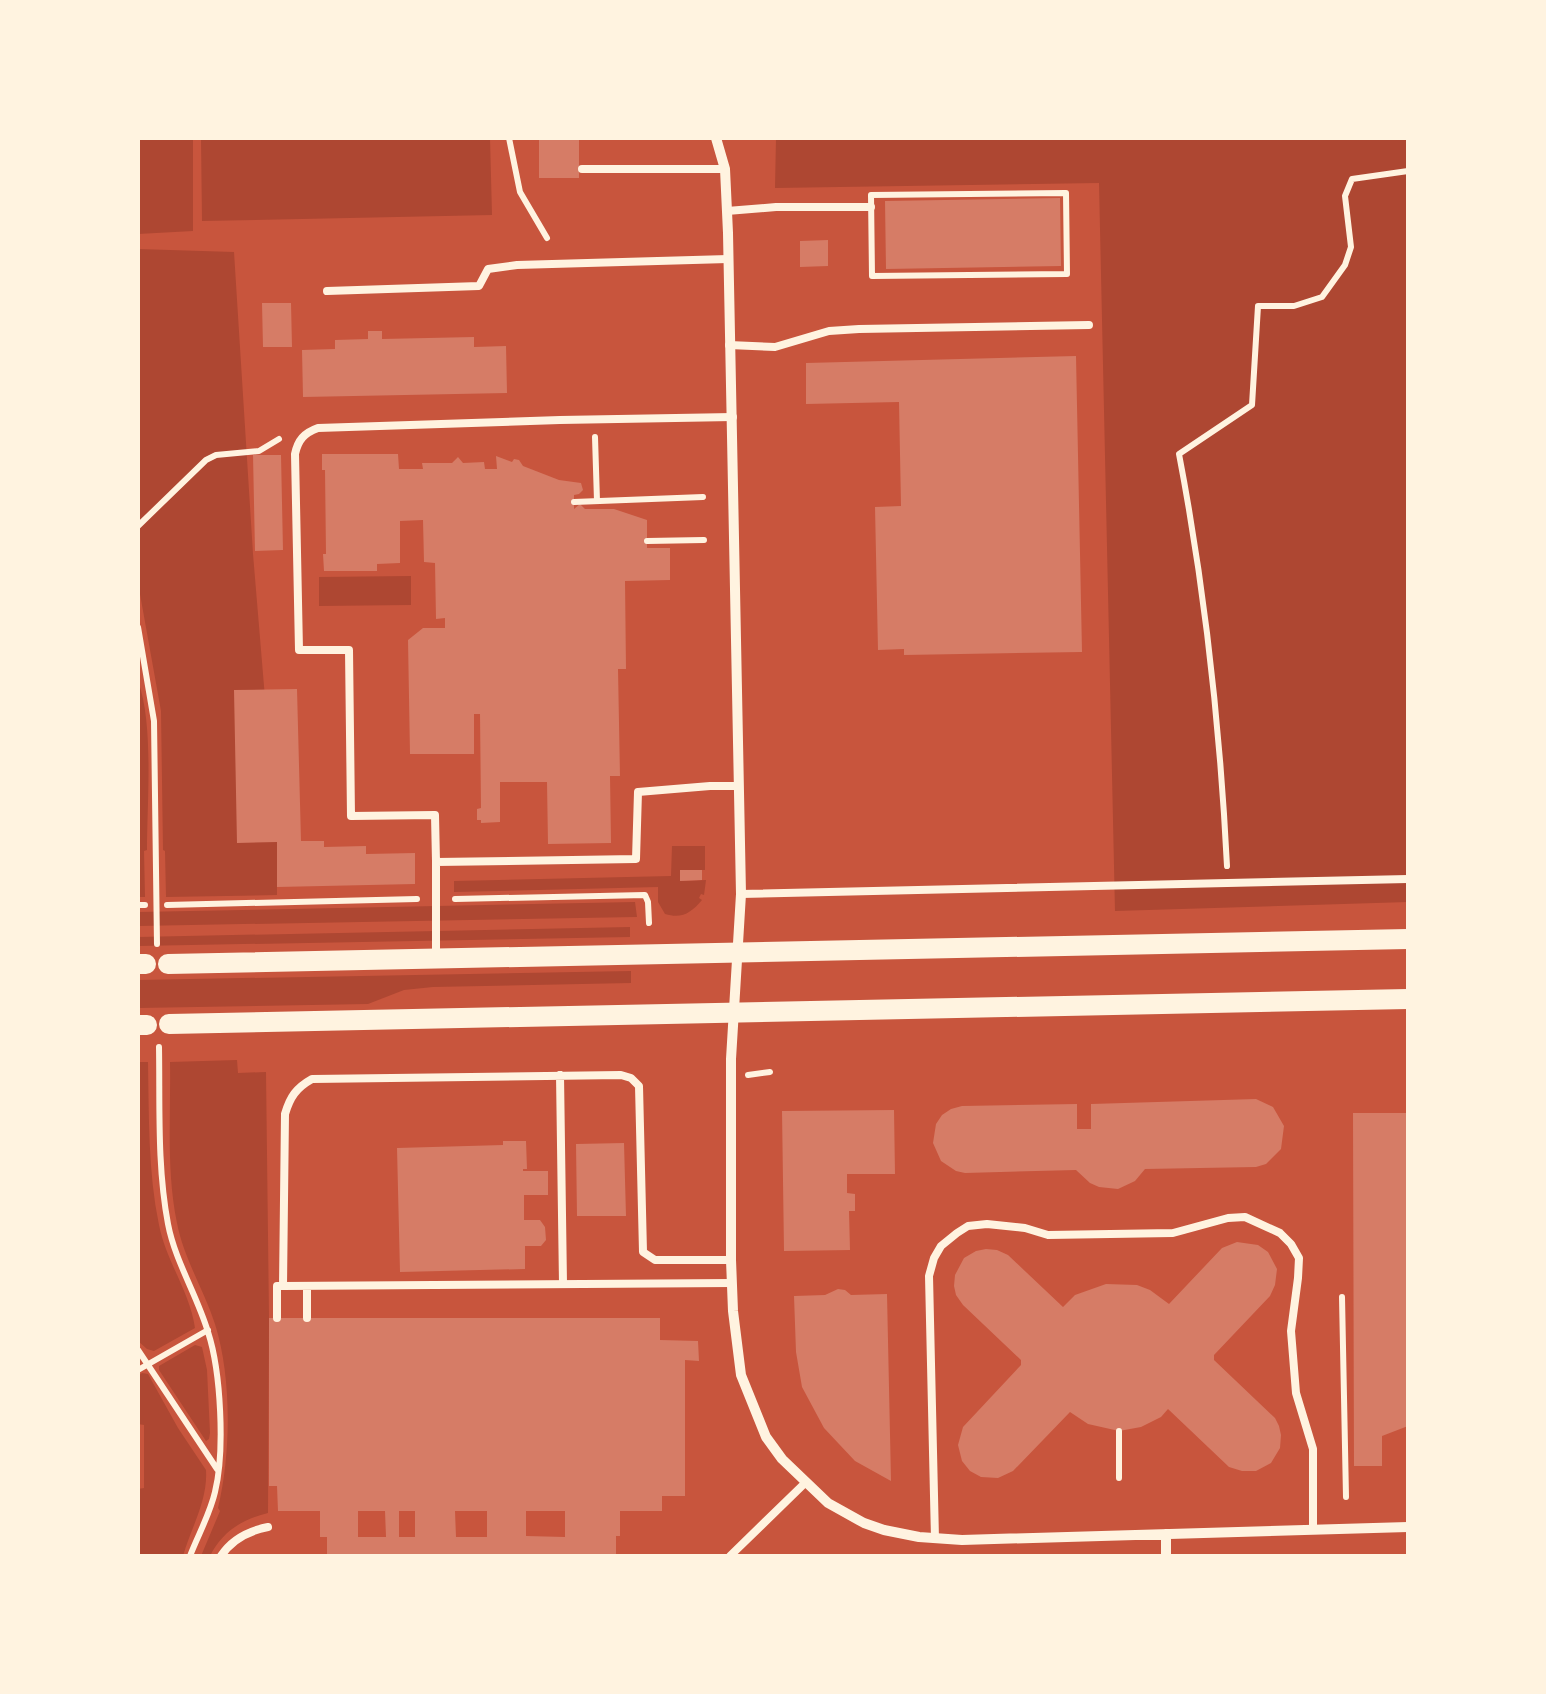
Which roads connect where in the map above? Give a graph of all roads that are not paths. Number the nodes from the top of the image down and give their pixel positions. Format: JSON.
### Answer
{"nodes":[{"id":1,"x":716,"y":138,"type":"edge"},
{"id":2,"x":582,"y":169,"type":"dead end"},
{"id":3,"x":725,"y":169,"type":"junction"},
{"id":4,"x":871,"y":208,"type":"road end"},
{"id":5,"x":727,"y":211,"type":"junction"},
{"id":6,"x":728,"y":259,"type":"junction"},
{"id":7,"x":327,"y":291,"type":"dead end"},
{"id":8,"x":1089,"y":325,"type":"dead end"},
{"id":9,"x":729,"y":346,"type":"junction"},
{"id":10,"x":733,"y":417,"type":"junction"},
{"id":11,"x":738,"y":786,"type":"junction"},
{"id":12,"x":436,"y":862,"type":"junction"},
{"id":13,"x":1408,"y":878,"type":"edge"},
{"id":14,"x":741,"y":894,"type":"junction"},
{"id":15,"x":1408,"y":939,"type":"edge"},
{"id":16,"x":737,"y":953,"type":"junction"},
{"id":17,"x":436,"y":959,"type":"junction"},
{"id":18,"x":152,"y":960,"type":"edge"},
{"id":19,"x":1408,"y":1000,"type":"edge"},
{"id":20,"x":733,"y":1013,"type":"junction"},
{"id":21,"x":153,"y":1029,"type":"edge"},
{"id":22,"x":560,"y":1075,"type":"junction"},
{"id":23,"x":732,"y":1260,"type":"junction"},
{"id":24,"x":732,"y":1283,"type":"junction"},
{"id":25,"x":563,"y":1284,"type":"junction"},
{"id":26,"x":283,"y":1286,"type":"junction"},
{"id":27,"x":307,"y":1286,"type":"junction"},
{"id":28,"x":277,"y":1318,"type":"dead end"},
{"id":29,"x":307,"y":1318,"type":"dead end"},
{"id":30,"x":805,"y":1483,"type":"junction"},
{"id":31,"x":268,"y":1527,"type":"dead end"},
{"id":32,"x":1408,"y":1527,"type":"edge"},
{"id":33,"x":1313,"y":1530,"type":"junction"},
{"id":34,"x":1166,"y":1534,"type":"junction"},
{"id":35,"x":935,"y":1539,"type":"junction"},
{"id":36,"x":221,"y":1556,"type":"edge"},
{"id":37,"x":730,"y":1556,"type":"edge"},
{"id":38,"x":1166,"y":1556,"type":"edge"}],
"edges":[{"from":1,"to":3,"type":"street"},
{"from":2,"to":3,"type":"lane"},
{"from":3,"to":5,"type":"street"},
{"from":4,"to":5,"type":"lane"},
{"from":5,"to":6,"type":"street"},
{"from":6,"to":7,"type":"lane"},
{"from":6,"to":9,"type":"street"},
{"from":8,"to":9,"type":"lane"},
{"from":9,"to":10,"type":"street"},
{"from":10,"to":11,"type":"street"},
{"from":10,"to":12,"type":"lane"},
{"from":11,"to":12,"type":"lane"},
{"from":11,"to":14,"type":"street"},
{"from":12,"to":17,"type":"lane"},
{"from":13,"to":14,"type":"lane"},
{"from":14,"to":16,"type":"street"},
{"from":15,"to":16,"type":"main road"},
{"from":16,"to":17,"type":"main road"},
{"from":16,"to":20,"type":"street"},
{"from":17,"to":18,"type":"main road"},
{"from":19,"to":20,"type":"main road"},
{"from":20,"to":21,"type":"main road"},
{"from":20,"to":23,"type":"street"},
{"from":22,"to":23,"type":"lane"},
{"from":22,"to":25,"type":"lane"},
{"from":22,"to":26,"type":"lane"},
{"from":23,"to":24,"type":"street"},
{"from":24,"to":25,"type":"lane"},
{"from":24,"to":30,"type":"street"},
{"from":25,"to":27,"type":"lane"},
{"from":26,"to":27,"type":"lane"},
{"from":26,"to":28,"type":"lane"},
{"from":27,"to":29,"type":"lane"},
{"from":30,"to":35,"type":"street"},
{"from":30,"to":37,"type":"lane"},
{"from":31,"to":36,"type":"lane"},
{"from":32,"to":33,"type":"street"},
{"from":33,"to":34,"type":"street"},
{"from":33,"to":35,"type":"lane"},
{"from":34,"to":35,"type":"street"},
{"from":34,"to":38,"type":"street"}]}
